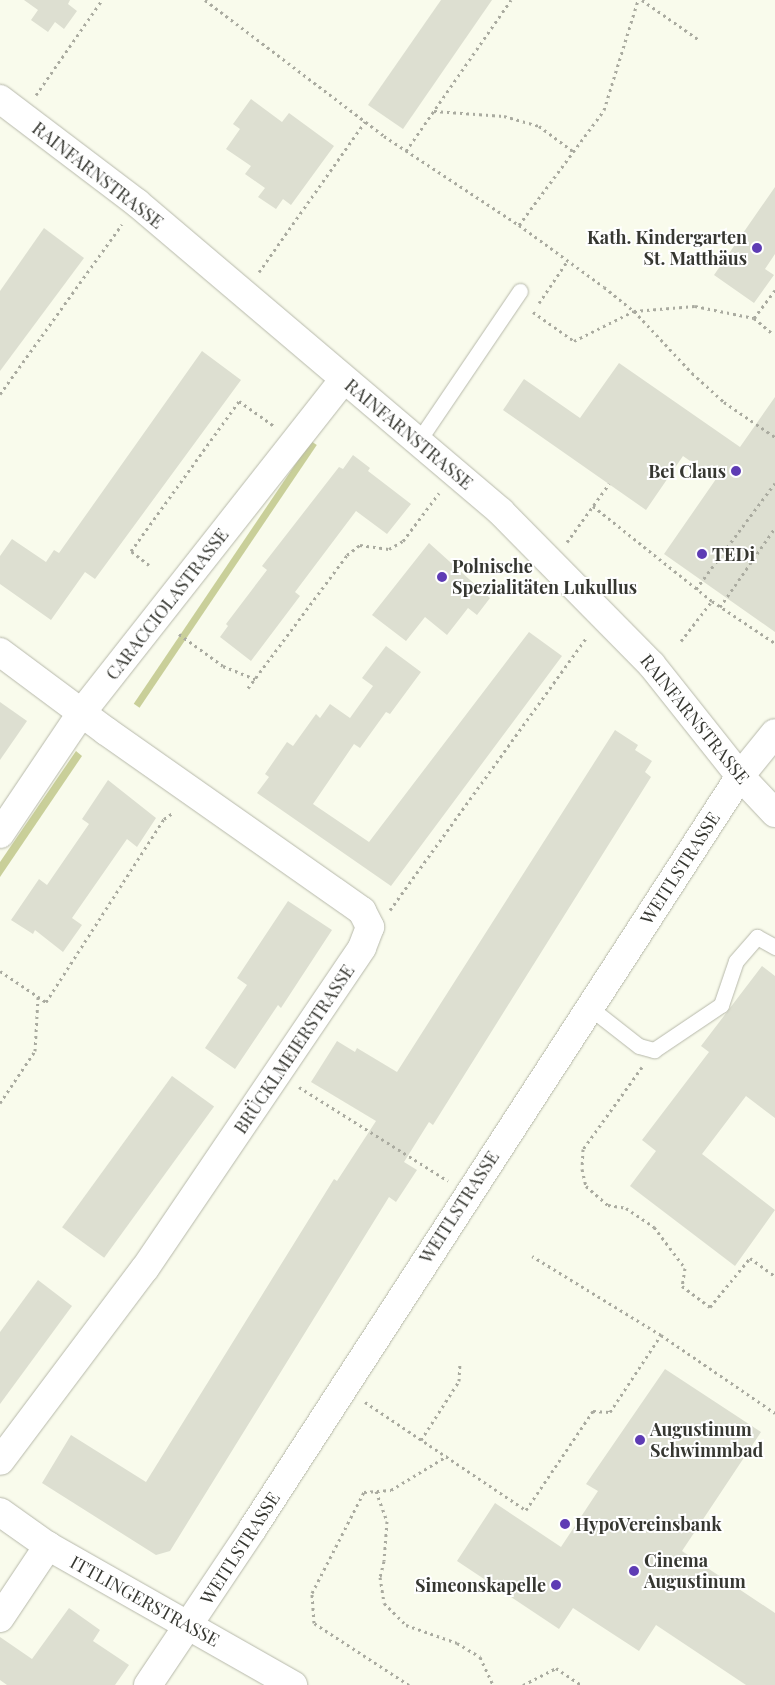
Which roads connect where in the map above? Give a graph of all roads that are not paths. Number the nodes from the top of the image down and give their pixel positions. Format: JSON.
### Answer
{"nodes":[{"id":1,"x":0,"y":99,"type":"edge"},
{"id":2,"x":520,"y":291,"type":"dead end"},
{"id":3,"x":343,"y":380,"type":"junction"},
{"id":4,"x":418,"y":440,"type":"junction"},
{"id":5,"x":0,"y":652,"type":"edge"},
{"id":6,"x":82,"y":712,"type":"junction"},
{"id":7,"x":775,"y":733,"type":"edge"},
{"id":8,"x":740,"y":776,"type":"junction"},
{"id":9,"x":775,"y":813,"type":"edge"},
{"id":10,"x":0,"y":834,"type":"edge"},
{"id":11,"x":775,"y":947,"type":"edge"},
{"id":12,"x":589,"y":1007,"type":"junction"},
{"id":13,"x":0,"y":1462,"type":"edge"},
{"id":14,"x":0,"y":1512,"type":"edge"},
{"id":15,"x":48,"y":1546,"type":"junction"},
{"id":16,"x":0,"y":1618,"type":"edge"},
{"id":17,"x":189,"y":1624,"type":"junction"},
{"id":18,"x":148,"y":1685,"type":"edge"},
{"id":19,"x":293,"y":1685,"type":"edge"}],
"edges":[{"from":1,"to":3,"type":"street","name":"RAINFARNSTRASSE"},
{"from":2,"to":4,"type":"lane"},
{"from":3,"to":4,"type":"street","name":"RAINFARNSTRASSE"},
{"from":3,"to":6,"type":"street","name":"CARACCIOLASTRASSE"},
{"from":4,"to":8,"type":"street","name":"RAINFARNSTRASSE"},
{"from":5,"to":6,"type":"street"},
{"from":6,"to":10,"type":"street","name":"CARACCIOLASTRASSE"},
{"from":6,"to":13,"type":"street","name":"BRÜCKLMEIERSTRASSE"},
{"from":7,"to":8,"type":"street","name":"WEITLSTRASSE"},
{"from":8,"to":9,"type":"street","name":"RAINFARNSTRASSE"},
{"from":8,"to":12,"type":"street","name":"WEITLSTRASSE"},
{"from":11,"to":12,"type":"lane"},
{"from":12,"to":17,"type":"street","name":"WEITLSTRASSE"},
{"from":14,"to":15,"type":"street","name":"ITTLINGERSTRASSE"},
{"from":15,"to":16,"type":"street"},
{"from":15,"to":17,"type":"street","name":"ITTLINGERSTRASSE"},
{"from":17,"to":18,"type":"street","name":"WEITLSTRASSE"},
{"from":17,"to":19,"type":"street","name":"ITTLINGERSTRASSE"}]}
